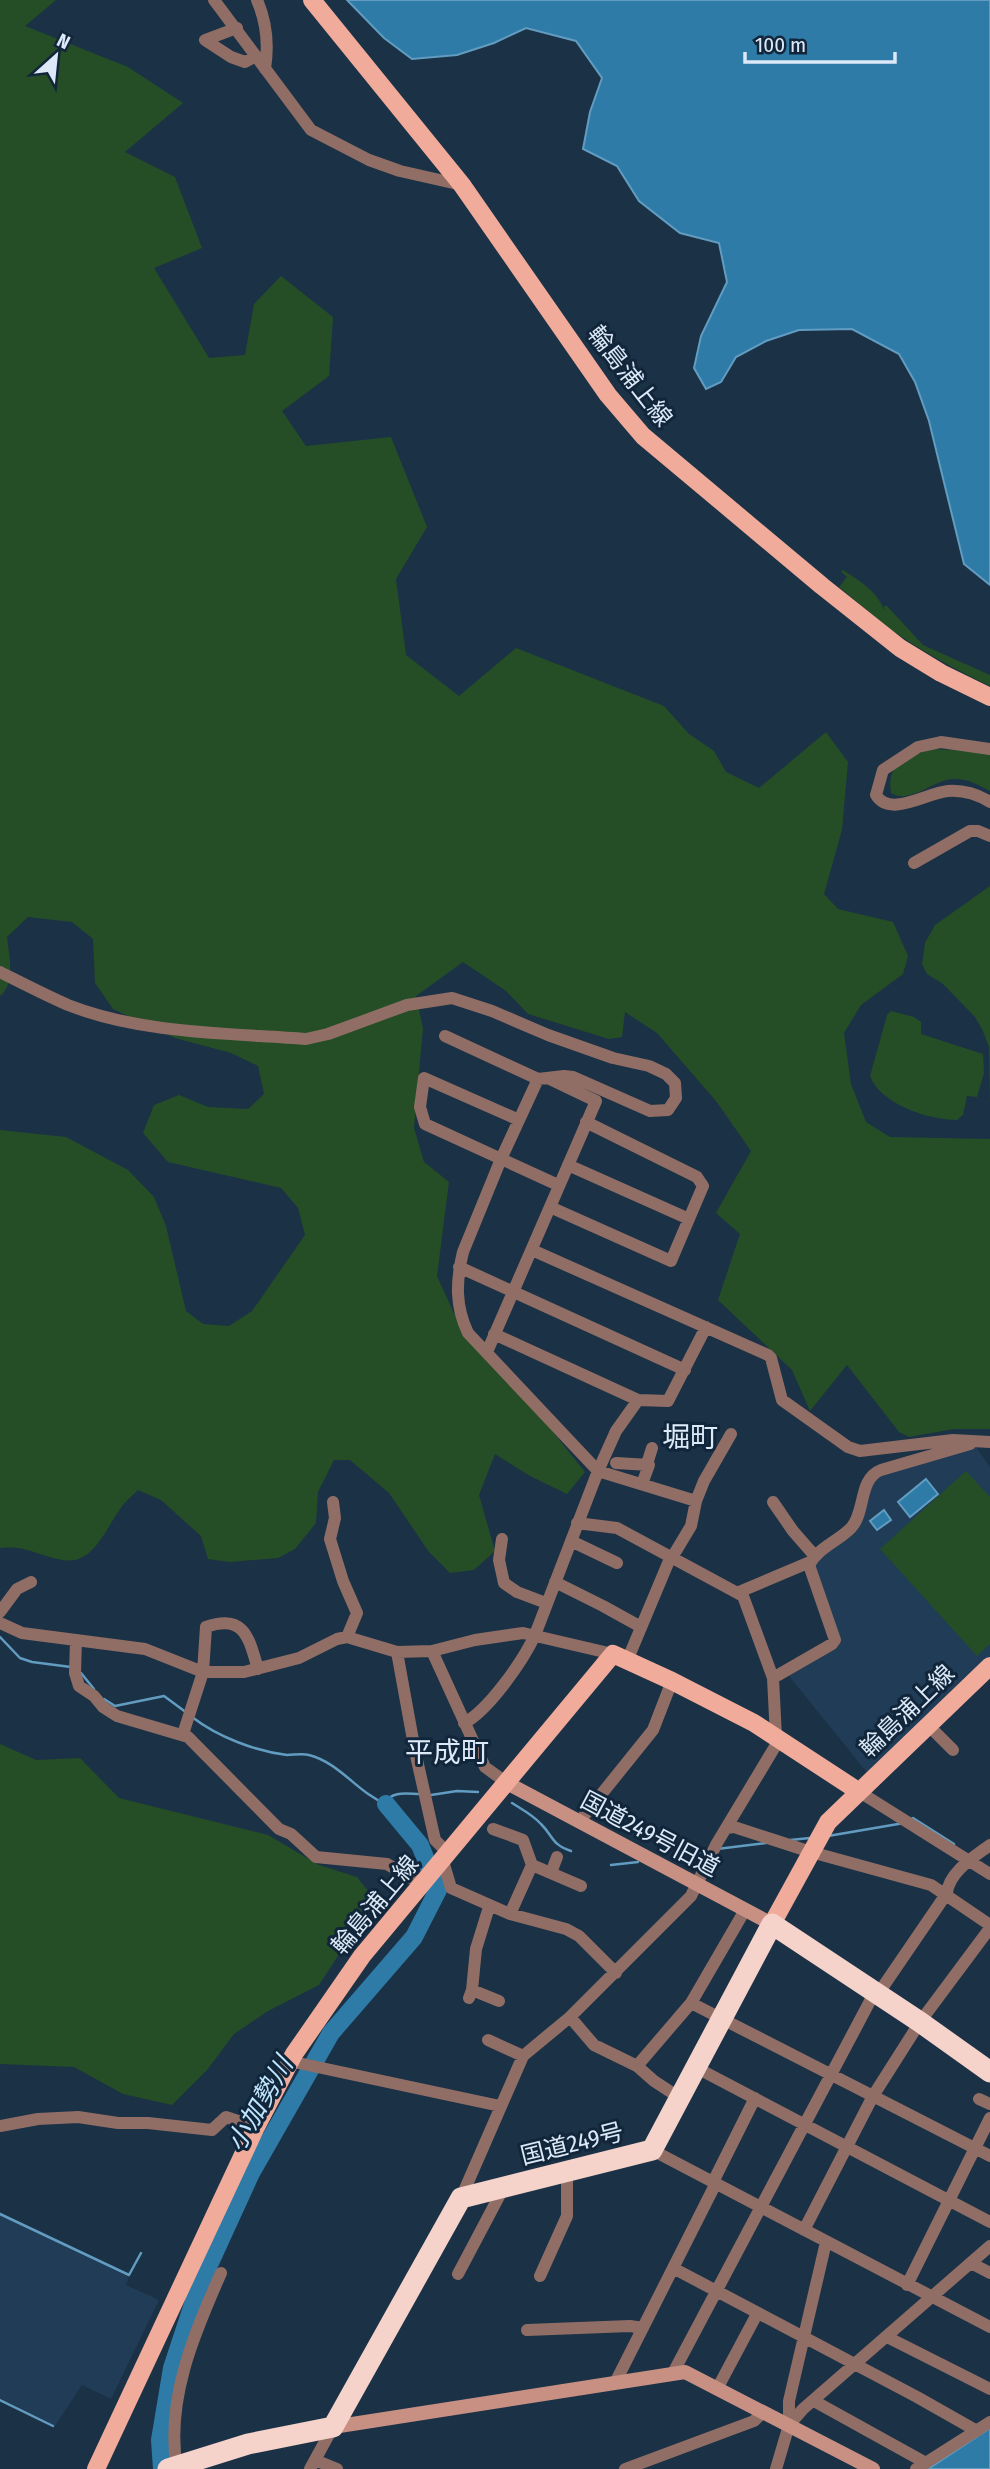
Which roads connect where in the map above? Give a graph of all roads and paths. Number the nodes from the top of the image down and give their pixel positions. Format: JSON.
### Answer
{"nodes":[{"id":1,"x":214,"y":0,"type":"edge"},
{"id":2,"x":257,"y":0,"type":"edge"},
{"id":3,"x":313,"y":0,"type":"edge"},
{"id":4,"x":237,"y":28,"type":"junction"},
{"id":5,"x":256,"y":56,"type":"junction"},
{"id":6,"x":265,"y":69,"type":"junction"},
{"id":7,"x":462,"y":185,"type":"junction"},
{"id":8,"x":990,"y":697,"type":"edge"},
{"id":9,"x":990,"y":748,"type":"edge"},
{"id":10,"x":990,"y":802,"type":"edge"},
{"id":11,"x":990,"y":836,"type":"edge"},
{"id":12,"x":914,"y":863,"type":"dead end"},
{"id":13,"x":0,"y":972,"type":"edge"},
{"id":14,"x":445,"y":1036,"type":"dead end"},
{"id":15,"x":544,"y":1079,"type":"junction"},
{"id":16,"x":519,"y":1120,"type":"junction"},
{"id":17,"x":586,"y":1122,"type":"junction"},
{"id":18,"x":501,"y":1159,"type":"junction"},
{"id":19,"x":568,"y":1165,"type":"junction"},
{"id":20,"x":558,"y":1185,"type":"junction"},
{"id":21,"x":550,"y":1207,"type":"junction"},
{"id":22,"x":689,"y":1219,"type":"junction"},
{"id":23,"x":532,"y":1250,"type":"junction"},
{"id":24,"x":460,"y":1268,"type":"junction"},
{"id":25,"x":513,"y":1291,"type":"junction"},
{"id":26,"x":706,"y":1327,"type":"junction"},
{"id":27,"x":495,"y":1334,"type":"junction"},
{"id":28,"x":486,"y":1352,"type":"junction"},
{"id":29,"x":685,"y":1370,"type":"junction"},
{"id":30,"x":638,"y":1399,"type":"junction"},
{"id":31,"x":731,"y":1434,"type":"dead end"},
{"id":32,"x":973,"y":1441,"type":"junction"},
{"id":33,"x":990,"y":1442,"type":"edge"},
{"id":34,"x":652,"y":1448,"type":"dead end"},
{"id":35,"x":616,"y":1463,"type":"dead end"},
{"id":36,"x":647,"y":1464,"type":"junction"},
{"id":37,"x":598,"y":1471,"type":"junction"},
{"id":38,"x":642,"y":1484,"type":"junction"},
{"id":39,"x":696,"y":1501,"type":"junction"},
{"id":40,"x":773,"y":1502,"type":"dead end"},
{"id":41,"x":333,"y":1503,"type":"dead end"},
{"id":42,"x":577,"y":1522,"type":"junction"},
{"id":43,"x":502,"y":1539,"type":"dead end"},
{"id":44,"x":571,"y":1541,"type":"junction"},
{"id":45,"x":672,"y":1556,"type":"junction"},
{"id":46,"x":812,"y":1558,"type":"junction"},
{"id":47,"x":617,"y":1563,"type":"dead end"},
{"id":48,"x":31,"y":1582,"type":"dead end"},
{"id":49,"x":555,"y":1582,"type":"junction"},
{"id":50,"x":739,"y":1592,"type":"junction"},
{"id":51,"x":546,"y":1603,"type":"junction"},
{"id":52,"x":0,"y":1612,"type":"edge"},
{"id":53,"x":0,"y":1623,"type":"edge"},
{"id":54,"x":641,"y":1628,"type":"junction"},
{"id":55,"x":535,"y":1635,"type":"junction"},
{"id":56,"x":347,"y":1637,"type":"junction"},
{"id":57,"x":76,"y":1640,"type":"junction"},
{"id":58,"x":432,"y":1651,"type":"junction"},
{"id":59,"x":397,"y":1652,"type":"junction"},
{"id":60,"x":620,"y":1658,"type":"junction"},
{"id":61,"x":258,"y":1669,"type":"junction"},
{"id":62,"x":203,"y":1672,"type":"junction"},
{"id":63,"x":986,"y":1677,"type":"edge"},
{"id":64,"x":773,"y":1678,"type":"junction"},
{"id":65,"x":672,"y":1681,"type":"junction"},
{"id":66,"x":464,"y":1723,"type":"junction"},
{"id":67,"x":929,"y":1726,"type":"junction"},
{"id":68,"x":183,"y":1734,"type":"junction"},
{"id":69,"x":778,"y":1739,"type":"junction"},
{"id":70,"x":953,"y":1750,"type":"dead end"},
{"id":71,"x":507,"y":1783,"type":"junction"},
{"id":72,"x":858,"y":1791,"type":"junction"},
{"id":73,"x":579,"y":1822,"type":"junction"},
{"id":74,"x":727,"y":1828,"type":"junction"},
{"id":75,"x":493,"y":1829,"type":"dead end"},
{"id":76,"x":990,"y":1845,"type":"edge"},
{"id":77,"x":811,"y":1852,"type":"junction"},
{"id":78,"x":557,"y":1857,"type":"dead end"},
{"id":79,"x":972,"y":1859,"type":"junction"},
{"id":80,"x":444,"y":1860,"type":"junction"},
{"id":81,"x":532,"y":1865,"type":"junction"},
{"id":82,"x":551,"y":1873,"type":"junction"},
{"id":83,"x":990,"y":1874,"type":"edge"},
{"id":84,"x":697,"y":1884,"type":"junction"},
{"id":85,"x":423,"y":1885,"type":"junction"},
{"id":86,"x":581,"y":1886,"type":"dead end"},
{"id":87,"x":947,"y":1893,"type":"junction"},
{"id":88,"x":489,"y":1907,"type":"junction"},
{"id":89,"x":745,"y":1910,"type":"junction"},
{"id":90,"x":510,"y":1914,"type":"junction"},
{"id":91,"x":772,"y":1924,"type":"junction"},
{"id":92,"x":990,"y":1926,"type":"edge"},
{"id":93,"x":616,"y":1973,"type":"junction"},
{"id":94,"x":878,"y":1994,"type":"junction"},
{"id":95,"x":499,"y":2001,"type":"dead end"},
{"id":96,"x":691,"y":2003,"type":"junction"},
{"id":97,"x":570,"y":2017,"type":"junction"},
{"id":98,"x":722,"y":2018,"type":"junction"},
{"id":99,"x":920,"y":2022,"type":"junction"},
{"id":100,"x":488,"y":2040,"type":"dead end"},
{"id":101,"x":523,"y":2056,"type":"junction"},
{"id":102,"x":295,"y":2062,"type":"junction"},
{"id":103,"x":637,"y":2066,"type":"junction"},
{"id":104,"x":695,"y":2067,"type":"junction"},
{"id":105,"x":988,"y":2067,"type":"edge"},
{"id":106,"x":830,"y":2074,"type":"junction"},
{"id":107,"x":873,"y":2096,"type":"junction"},
{"id":108,"x":680,"y":2098,"type":"junction"},
{"id":109,"x":755,"y":2098,"type":"junction"},
{"id":110,"x":500,"y":2106,"type":"junction"},
{"id":111,"x":990,"y":2118,"type":"edge"},
{"id":112,"x":804,"y":2123,"type":"junction"},
{"id":113,"x":0,"y":2126,"type":"edge"},
{"id":114,"x":256,"y":2127,"type":"junction"},
{"id":115,"x":847,"y":2147,"type":"junction"},
{"id":116,"x":975,"y":2148,"type":"junction"},
{"id":117,"x":652,"y":2150,"type":"junction"},
{"id":118,"x":990,"y":2156,"type":"edge"},
{"id":119,"x":567,"y":2172,"type":"junction"},
{"id":120,"x":713,"y":2182,"type":"junction"},
{"id":121,"x":504,"y":2187,"type":"junction"},
{"id":122,"x":461,"y":2197,"type":"junction"},
{"id":123,"x":949,"y":2200,"type":"junction"},
{"id":124,"x":760,"y":2207,"type":"junction"},
{"id":125,"x":990,"y":2222,"type":"edge"},
{"id":126,"x":804,"y":2230,"type":"junction"},
{"id":127,"x":826,"y":2242,"type":"junction"},
{"id":128,"x":990,"y":2246,"type":"edge"},
{"id":129,"x":971,"y":2263,"type":"junction"},
{"id":130,"x":673,"y":2269,"type":"junction"},
{"id":131,"x":221,"y":2273,"type":"dead end"},
{"id":132,"x":990,"y":2273,"type":"edge"},
{"id":133,"x":458,"y":2274,"type":"dead end"},
{"id":134,"x":540,"y":2276,"type":"dead end"},
{"id":135,"x":907,"y":2285,"type":"junction"},
{"id":136,"x":715,"y":2291,"type":"junction"},
{"id":137,"x":932,"y":2298,"type":"junction"},
{"id":138,"x":757,"y":2314,"type":"junction"},
{"id":139,"x":990,"y":2327,"type":"edge"},
{"id":140,"x":643,"y":2328,"type":"junction"},
{"id":141,"x":527,"y":2330,"type":"dead end"},
{"id":142,"x":887,"y":2337,"type":"junction"},
{"id":143,"x":803,"y":2339,"type":"junction"},
{"id":144,"x":856,"y":2365,"type":"junction"},
{"id":145,"x":673,"y":2373,"type":"junction"},
{"id":146,"x":615,"y":2382,"type":"junction"},
{"id":147,"x":717,"y":2389,"type":"junction"},
{"id":148,"x":990,"y":2389,"type":"edge"},
{"id":149,"x":814,"y":2401,"type":"junction"},
{"id":150,"x":763,"y":2412,"type":"junction"},
{"id":151,"x":990,"y":2422,"type":"edge"},
{"id":152,"x":789,"y":2425,"type":"junction"},
{"id":153,"x":333,"y":2427,"type":"junction"},
{"id":154,"x":977,"y":2431,"type":"junction"},
{"id":155,"x":104,"y":2452,"type":"junction"},
{"id":156,"x":312,"y":2465,"type":"edge"},
{"id":157,"x":921,"y":2466,"type":"edge"},
{"id":158,"x":174,"y":2468,"type":"edge"},
{"id":159,"x":96,"y":2469,"type":"edge"},
{"id":160,"x":115,"y":2469,"type":"edge"},
{"id":161,"x":337,"y":2469,"type":"edge"},
{"id":162,"x":625,"y":2469,"type":"edge"},
{"id":163,"x":776,"y":2469,"type":"edge"},
{"id":164,"x":873,"y":2469,"type":"edge"}],
"edges":[{"from":1,"to":4,"type":"street"},
{"from":2,"to":6,"type":"street"},
{"from":3,"to":7,"type":"main road","name":"輪島浦上線"},
{"from":4,"to":5,"type":"street"},
{"from":4,"to":5,"type":"street"},
{"from":5,"to":6,"type":"street"},
{"from":6,"to":7,"type":"street"},
{"from":7,"to":8,"type":"main road","name":"輪島浦上線"},
{"from":9,"to":10,"type":"street"},
{"from":11,"to":12,"type":"street"},
{"from":13,"to":15,"type":"street"},
{"from":14,"to":15,"type":"street"},
{"from":15,"to":16,"type":"street"},
{"from":15,"to":17,"type":"street"},
{"from":16,"to":18,"type":"street"},
{"from":16,"to":18,"type":"street"},
{"from":17,"to":19,"type":"street"},
{"from":17,"to":22,"type":"street"},
{"from":18,"to":20,"type":"street"},
{"from":18,"to":24,"type":"street"},
{"from":19,"to":20,"type":"street"},
{"from":19,"to":22,"type":"street"},
{"from":20,"to":21,"type":"street"},
{"from":21,"to":22,"type":"street"},
{"from":21,"to":23,"type":"street"},
{"from":23,"to":25,"type":"street"},
{"from":23,"to":26,"type":"street"},
{"from":24,"to":25,"type":"street"},
{"from":24,"to":28,"type":"street"},
{"from":25,"to":27,"type":"street"},
{"from":25,"to":29,"type":"street"},
{"from":26,"to":29,"type":"street"},
{"from":26,"to":32,"type":"street"},
{"from":27,"to":28,"type":"street"},
{"from":27,"to":30,"type":"street"},
{"from":28,"to":37,"type":"street"},
{"from":29,"to":30,"type":"street"},
{"from":30,"to":37,"type":"street"},
{"from":31,"to":39,"type":"street"},
{"from":32,"to":33,"type":"street"},
{"from":32,"to":46,"type":"street"},
{"from":34,"to":36,"type":"street"},
{"from":35,"to":36,"type":"street"},
{"from":36,"to":38,"type":"street"},
{"from":37,"to":38,"type":"street"},
{"from":37,"to":42,"type":"street"},
{"from":38,"to":39,"type":"street"},
{"from":39,"to":45,"type":"street"},
{"from":40,"to":46,"type":"street"},
{"from":41,"to":56,"type":"street"},
{"from":42,"to":44,"type":"street"},
{"from":42,"to":45,"type":"street"},
{"from":43,"to":51,"type":"street"},
{"from":44,"to":47,"type":"street"},
{"from":44,"to":49,"type":"street"},
{"from":45,"to":50,"type":"street"},
{"from":45,"to":54,"type":"street"},
{"from":46,"to":50,"type":"street"},
{"from":46,"to":64,"type":"street"},
{"from":48,"to":52,"type":"street"},
{"from":49,"to":51,"type":"street"},
{"from":49,"to":54,"type":"street"},
{"from":50,"to":64,"type":"street"},
{"from":51,"to":55,"type":"street"},
{"from":53,"to":57,"type":"street"},
{"from":54,"to":60,"type":"street"},
{"from":55,"to":58,"type":"street"},
{"from":55,"to":60,"type":"street"},
{"from":55,"to":66,"type":"street"},
{"from":56,"to":59,"type":"street"},
{"from":56,"to":61,"type":"street"},
{"from":57,"to":62,"type":"street"},
{"from":57,"to":68,"type":"street"},
{"from":58,"to":59,"type":"street"},
{"from":58,"to":66,"type":"street"},
{"from":59,"to":80,"type":"street"},
{"from":60,"to":65,"type":"main road","name":"輪島浦上線"},
{"from":60,"to":71,"type":"main road","name":"輪島浦上線"},
{"from":61,"to":62,"type":"street"},
{"from":61,"to":62,"type":"street"},
{"from":62,"to":68,"type":"street"},
{"from":63,"to":67,"type":"main road","name":"輪島浦上線"},
{"from":64,"to":69,"type":"street"},
{"from":65,"to":69,"type":"main road","name":"輪島浦上線"},
{"from":65,"to":73,"type":"street"},
{"from":66,"to":71,"type":"street"},
{"from":67,"to":70,"type":"street"},
{"from":67,"to":72,"type":"main road","name":"輪島浦上線"},
{"from":68,"to":85,"type":"street"},
{"from":69,"to":72,"type":"main road","name":"輪島浦上線"},
{"from":69,"to":74,"type":"street"},
{"from":71,"to":73,"type":"street","name":"国道249号旧道"},
{"from":71,"to":80,"type":"main road","name":"輪島浦上線"},
{"from":72,"to":77,"type":"main road","name":"輪島浦上線"},
{"from":72,"to":79,"type":"street"},
{"from":73,"to":84,"type":"street","name":"国道249号旧道"},
{"from":74,"to":77,"type":"street"},
{"from":74,"to":84,"type":"street"},
{"from":75,"to":81,"type":"street"},
{"from":76,"to":79,"type":"street"},
{"from":77,"to":87,"type":"street"},
{"from":77,"to":91,"type":"main road","name":"輪島浦上線"},
{"from":78,"to":82,"type":"street"},
{"from":79,"to":83,"type":"street"},
{"from":79,"to":87,"type":"street"},
{"from":80,"to":85,"type":"main road","name":"輪島浦上線"},
{"from":80,"to":88,"type":"street"},
{"from":81,"to":82,"type":"street"},
{"from":81,"to":90,"type":"street"},
{"from":82,"to":86,"type":"street"},
{"from":84,"to":89,"type":"street","name":"国道249号旧道"},
{"from":84,"to":93,"type":"street"},
{"from":85,"to":102,"type":"main road","name":"輪島浦上線"},
{"from":87,"to":92,"type":"street"},
{"from":87,"to":94,"type":"street"},
{"from":88,"to":90,"type":"street"},
{"from":88,"to":95,"type":"street"},
{"from":89,"to":91,"type":"street","name":"国道249号旧道"},
{"from":89,"to":96,"type":"street"},
{"from":90,"to":93,"type":"street"},
{"from":91,"to":94,"type":"highway"},
{"from":91,"to":98,"type":"highway","name":"国道249号"},
{"from":92,"to":99,"type":"street"},
{"from":93,"to":97,"type":"street"},
{"from":94,"to":99,"type":"highway"},
{"from":94,"to":106,"type":"street"},
{"from":96,"to":98,"type":"street"},
{"from":96,"to":103,"type":"street"},
{"from":97,"to":101,"type":"street"},
{"from":97,"to":103,"type":"street"},
{"from":98,"to":104,"type":"highway","name":"国道249号"},
{"from":98,"to":106,"type":"street"},
{"from":99,"to":105,"type":"highway"},
{"from":99,"to":107,"type":"street"},
{"from":100,"to":101,"type":"street"},
{"from":101,"to":110,"type":"street"},
{"from":102,"to":110,"type":"street"},
{"from":102,"to":114,"type":"main road","name":"輪島浦上線"},
{"from":103,"to":108,"type":"street"},
{"from":104,"to":108,"type":"highway","name":"国道249号"},
{"from":104,"to":109,"type":"street"},
{"from":106,"to":107,"type":"street"},
{"from":106,"to":112,"type":"street"},
{"from":107,"to":115,"type":"street"},
{"from":107,"to":116,"type":"street"},
{"from":108,"to":117,"type":"highway","name":"国道249号"},
{"from":109,"to":112,"type":"street"},
{"from":109,"to":120,"type":"street"},
{"from":110,"to":122,"type":"street"},
{"from":111,"to":116,"type":"street"},
{"from":112,"to":115,"type":"street"},
{"from":112,"to":124,"type":"street"},
{"from":113,"to":114,"type":"street"},
{"from":114,"to":155,"type":"main road","name":"輪島浦上線"},
{"from":115,"to":123,"type":"street"},
{"from":115,"to":126,"type":"street"},
{"from":116,"to":118,"type":"street"},
{"from":116,"to":123,"type":"street"},
{"from":117,"to":119,"type":"highway","name":"国道249号"},
{"from":117,"to":120,"type":"street"},
{"from":119,"to":121,"type":"highway","name":"国道249号"},
{"from":119,"to":134,"type":"street"},
{"from":120,"to":124,"type":"street"},
{"from":120,"to":130,"type":"street"},
{"from":121,"to":122,"type":"highway","name":"国道249号"},
{"from":121,"to":133,"type":"street"},
{"from":122,"to":153,"type":"highway"},
{"from":123,"to":125,"type":"street"},
{"from":123,"to":135,"type":"street"},
{"from":124,"to":126,"type":"street"},
{"from":124,"to":136,"type":"street"},
{"from":126,"to":127,"type":"street"},
{"from":127,"to":135,"type":"street"},
{"from":127,"to":143,"type":"street"},
{"from":128,"to":129,"type":"street"},
{"from":129,"to":132,"type":"street"},
{"from":129,"to":137,"type":"street"},
{"from":130,"to":136,"type":"street"},
{"from":130,"to":140,"type":"street"},
{"from":131,"to":158,"type":"street"},
{"from":135,"to":137,"type":"street"},
{"from":136,"to":138,"type":"street"},
{"from":136,"to":145,"type":"street"},
{"from":137,"to":139,"type":"street"},
{"from":137,"to":142,"type":"street"},
{"from":138,"to":143,"type":"street"},
{"from":138,"to":147,"type":"street"},
{"from":140,"to":141,"type":"street"},
{"from":140,"to":146,"type":"street"},
{"from":142,"to":144,"type":"street"},
{"from":142,"to":148,"type":"street"},
{"from":143,"to":144,"type":"street"},
{"from":143,"to":152,"type":"street"},
{"from":144,"to":149,"type":"street"},
{"from":144,"to":154,"type":"street"},
{"from":145,"to":146,"type":"street"},
{"from":145,"to":147,"type":"street"},
{"from":146,"to":153,"type":"street"},
{"from":147,"to":150,"type":"street"},
{"from":149,"to":152,"type":"street"},
{"from":149,"to":157,"type":"street"},
{"from":150,"to":152,"type":"street"},
{"from":150,"to":162,"type":"street"},
{"from":151,"to":154,"type":"street"},
{"from":152,"to":163,"type":"street"},
{"from":152,"to":164,"type":"street"},
{"from":153,"to":156,"type":"street"},
{"from":153,"to":158,"type":"highway"},
{"from":154,"to":157,"type":"street"},
{"from":155,"to":159,"type":"main road","name":"輪島浦上線"},
{"from":155,"to":160,"type":"main road"},
{"from":156,"to":161,"type":"street"}]}
